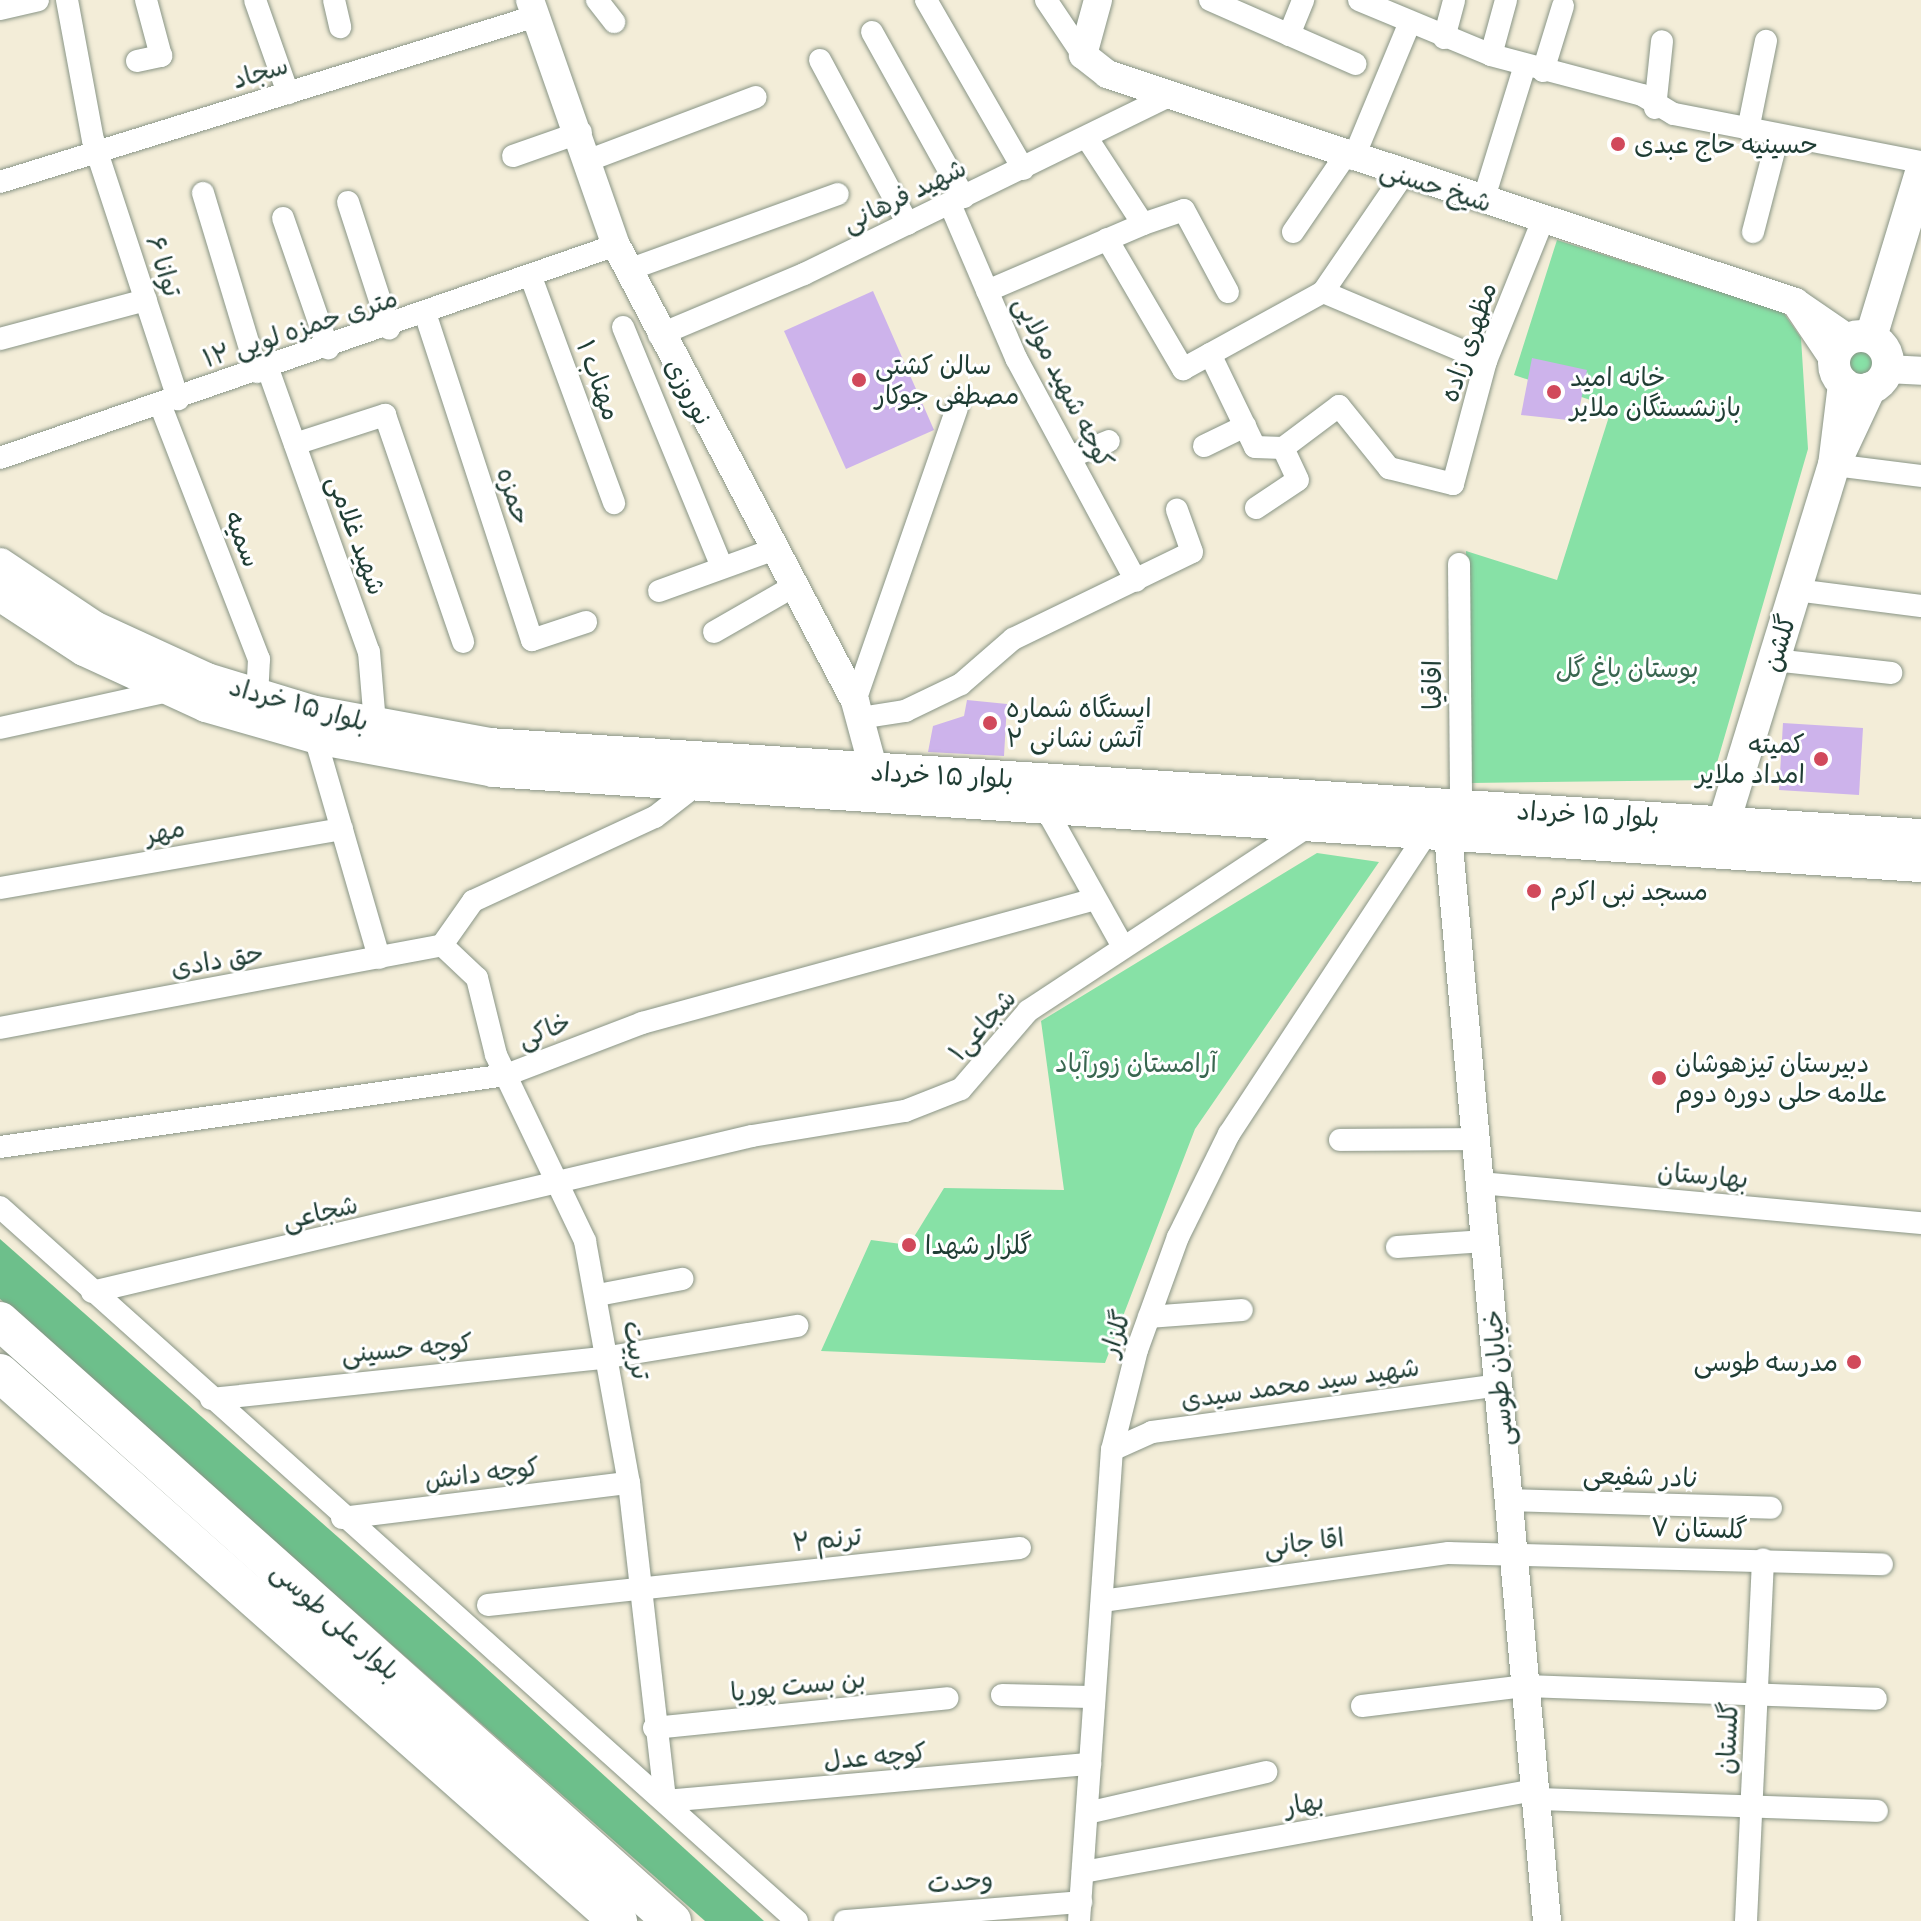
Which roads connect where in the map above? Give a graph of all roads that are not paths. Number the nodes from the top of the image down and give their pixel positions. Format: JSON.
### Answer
{"nodes":[{"id":1,"x":38,"y":0,"type":"edge"},
{"id":2,"x":67,"y":0,"type":"edge"},
{"id":3,"x":146,"y":0,"type":"edge"},
{"id":4,"x":255,"y":0,"type":"edge"},
{"id":5,"x":334,"y":0,"type":"edge"},
{"id":6,"x":597,"y":0,"type":"edge"},
{"id":7,"x":926,"y":0,"type":"edge"},
{"id":8,"x":1046,"y":0,"type":"edge"},
{"id":9,"x":1098,"y":0,"type":"edge"},
{"id":10,"x":1210,"y":0,"type":"edge"},
{"id":11,"x":1303,"y":0,"type":"edge"},
{"id":12,"x":1359,"y":0,"type":"edge"},
{"id":13,"x":1454,"y":0,"type":"edge"},
{"id":14,"x":1506,"y":0,"type":"edge"},
{"id":15,"x":1563,"y":6,"type":"dead end"},
{"id":16,"x":533,"y":8,"type":"edge"},
{"id":17,"x":0,"y":9,"type":"edge"},
{"id":18,"x":614,"y":22,"type":"dead end"},
{"id":19,"x":1410,"y":22,"type":"junction"},
{"id":20,"x":340,"y":27,"type":"dead end"},
{"id":21,"x":872,"y":32,"type":"dead end"},
{"id":22,"x":1289,"y":35,"type":"junction"},
{"id":23,"x":1444,"y":38,"type":"junction"},
{"id":24,"x":1662,"y":41,"type":"dead end"},
{"id":25,"x":1766,"y":41,"type":"dead end"},
{"id":26,"x":1083,"y":55,"type":"junction"},
{"id":27,"x":1491,"y":55,"type":"junction"},
{"id":28,"x":820,"y":60,"type":"dead end"},
{"id":29,"x":137,"y":61,"type":"dead end"},
{"id":30,"x":1356,"y":64,"type":"dead end"},
{"id":31,"x":1534,"y":68,"type":"junction"},
{"id":32,"x":288,"y":93,"type":"junction"},
{"id":33,"x":1169,"y":96,"type":"junction"},
{"id":34,"x":756,"y":97,"type":"dead end"},
{"id":35,"x":1655,"y":108,"type":"junction"},
{"id":36,"x":1748,"y":130,"type":"junction"},
{"id":37,"x":581,"y":132,"type":"junction"},
{"id":38,"x":1778,"y":136,"type":"junction"},
{"id":39,"x":1087,"y":138,"type":"junction"},
{"id":40,"x":97,"y":151,"type":"junction"},
{"id":41,"x":513,"y":156,"type":"dead end"},
{"id":42,"x":1349,"y":157,"type":"junction"},
{"id":43,"x":592,"y":159,"type":"junction"},
{"id":44,"x":1921,"y":162,"type":"edge"},
{"id":45,"x":1023,"y":169,"type":"junction"},
{"id":46,"x":1921,"y":172,"type":"edge"},
{"id":47,"x":1403,"y":175,"type":"junction"},
{"id":48,"x":0,"y":182,"type":"edge"},
{"id":49,"x":203,"y":193,"type":"dead end"},
{"id":50,"x":838,"y":194,"type":"dead end"},
{"id":51,"x":957,"y":201,"type":"junction"},
{"id":52,"x":1483,"y":201,"type":"junction"},
{"id":53,"x":348,"y":202,"type":"dead end"},
{"id":54,"x":283,"y":218,"type":"dead end"},
{"id":55,"x":1543,"y":220,"type":"junction"},
{"id":56,"x":908,"y":224,"type":"junction"},
{"id":57,"x":1143,"y":224,"type":"junction"},
{"id":58,"x":1293,"y":232,"type":"dead end"},
{"id":59,"x":1753,"y":232,"type":"dead end"},
{"id":60,"x":1107,"y":239,"type":"junction"},
{"id":61,"x":622,"y":258,"type":"junction"},
{"id":62,"x":531,"y":277,"type":"junction"},
{"id":63,"x":987,"y":291,"type":"junction"},
{"id":64,"x":1228,"y":292,"type":"dead end"},
{"id":65,"x":1323,"y":292,"type":"junction"},
{"id":66,"x":146,"y":300,"type":"junction"},
{"id":67,"x":426,"y":316,"type":"junction"},
{"id":68,"x":623,"y":327,"type":"dead end"},
{"id":69,"x":389,"y":328,"type":"junction"},
{"id":70,"x":659,"y":335,"type":"junction"},
{"id":71,"x":0,"y":339,"type":"edge"},
{"id":72,"x":328,"y":348,"type":"junction"},
{"id":73,"x":1210,"y":354,"type":"junction"},
{"id":74,"x":1486,"y":361,"type":"junction"},
{"id":75,"x":1859,"y":363,"type":"junction"},
{"id":76,"x":262,"y":370,"type":"junction"},
{"id":77,"x":1921,"y":371,"type":"edge"},
{"id":78,"x":169,"y":402,"type":"junction"},
{"id":79,"x":957,"y":408,"type":"dead end"},
{"id":80,"x":1245,"y":426,"type":"junction"},
{"id":81,"x":1109,"y":441,"type":"dead end"},
{"id":82,"x":295,"y":444,"type":"junction"},
{"id":83,"x":1204,"y":446,"type":"dead end"},
{"id":84,"x":1283,"y":448,"type":"junction"},
{"id":85,"x":1070,"y":457,"type":"junction"},
{"id":86,"x":0,"y":458,"type":"edge"},
{"id":87,"x":1834,"y":465,"type":"junction"},
{"id":88,"x":1921,"y":476,"type":"edge"},
{"id":89,"x":614,"y":503,"type":"dead end"},
{"id":90,"x":1256,"y":508,"type":"dead end"},
{"id":91,"x":1177,"y":510,"type":"dead end"},
{"id":92,"x":775,"y":549,"type":"junction"},
{"id":93,"x":0,"y":564,"type":"edge"},
{"id":94,"x":1459,"y":564,"type":"dead end"},
{"id":95,"x":722,"y":567,"type":"junction"},
{"id":96,"x":1136,"y":581,"type":"junction"},
{"id":97,"x":796,"y":585,"type":"junction"},
{"id":98,"x":1796,"y":590,"type":"junction"},
{"id":99,"x":659,"y":591,"type":"dead end"},
{"id":100,"x":0,"y":595,"type":"edge"},
{"id":101,"x":1921,"y":606,"type":"edge"},
{"id":102,"x":586,"y":622,"type":"dead end"},
{"id":103,"x":714,"y":632,"type":"dead end"},
{"id":104,"x":463,"y":642,"type":"dead end"},
{"id":105,"x":1774,"y":660,"type":"junction"},
{"id":106,"x":1891,"y":673,"type":"dead end"},
{"id":107,"x":168,"y":691,"type":"junction"},
{"id":108,"x":257,"y":696,"type":"junction"},
{"id":109,"x":857,"y":709,"type":"junction"},
{"id":110,"x":375,"y":724,"type":"junction"},
{"id":111,"x":0,"y":728,"type":"edge"},
{"id":112,"x":315,"y":737,"type":"junction"},
{"id":113,"x":874,"y":771,"type":"junction"},
{"id":114,"x":695,"y":786,"type":"junction"},
{"id":115,"x":982,"y":791,"type":"junction"},
{"id":116,"x":1461,"y":806,"type":"junction"},
{"id":117,"x":1046,"y":809,"type":"junction"},
{"id":118,"x":1724,"y":822,"type":"junction"},
{"id":119,"x":1309,"y":826,"type":"junction"},
{"id":120,"x":342,"y":829,"type":"junction"},
{"id":121,"x":1437,"y":835,"type":"junction"},
{"id":122,"x":1921,"y":835,"type":"edge"},
{"id":123,"x":1921,"y":866,"type":"edge"},
{"id":124,"x":0,"y":888,"type":"edge"},
{"id":125,"x":1093,"y":900,"type":"junction"},
{"id":126,"x":442,"y":945,"type":"junction"},
{"id":127,"x":1123,"y":947,"type":"junction"},
{"id":128,"x":379,"y":958,"type":"junction"},
{"id":129,"x":0,"y":1028,"type":"edge"},
{"id":130,"x":506,"y":1075,"type":"junction"},
{"id":131,"x":1476,"y":1139,"type":"junction"},
{"id":132,"x":1340,"y":1140,"type":"dead end"},
{"id":133,"x":0,"y":1147,"type":"edge"},
{"id":134,"x":1480,"y":1183,"type":"junction"},
{"id":135,"x":561,"y":1184,"type":"junction"},
{"id":136,"x":0,"y":1207,"type":"edge"},
{"id":137,"x":1921,"y":1223,"type":"edge"},
{"id":138,"x":1485,"y":1241,"type":"junction"},
{"id":139,"x":1397,"y":1247,"type":"dead end"},
{"id":140,"x":682,"y":1279,"type":"dead end"},
{"id":141,"x":92,"y":1292,"type":"junction"},
{"id":142,"x":598,"y":1295,"type":"junction"},
{"id":143,"x":1242,"y":1310,"type":"dead end"},
{"id":144,"x":1149,"y":1317,"type":"junction"},
{"id":145,"x":0,"y":1321,"type":"edge"},
{"id":146,"x":797,"y":1326,"type":"dead end"},
{"id":147,"x":609,"y":1357,"type":"junction"},
{"id":148,"x":0,"y":1373,"type":"edge"},
{"id":149,"x":1498,"y":1385,"type":"junction"},
{"id":150,"x":211,"y":1399,"type":"junction"},
{"id":151,"x":1112,"y":1450,"type":"junction"},
{"id":152,"x":629,"y":1483,"type":"junction"},
{"id":153,"x":1509,"y":1500,"type":"junction"},
{"id":154,"x":1771,"y":1508,"type":"dead end"},
{"id":155,"x":342,"y":1518,"type":"junction"},
{"id":156,"x":1020,"y":1548,"type":"dead end"},
{"id":157,"x":1513,"y":1550,"type":"junction"},
{"id":158,"x":1763,"y":1559,"type":"junction"},
{"id":159,"x":1882,"y":1564,"type":"dead end"},
{"id":160,"x":639,"y":1585,"type":"junction"},
{"id":161,"x":1102,"y":1601,"type":"junction"},
{"id":162,"x":488,"y":1605,"type":"dead end"},
{"id":163,"x":1526,"y":1686,"type":"junction"},
{"id":164,"x":1757,"y":1694,"type":"junction"},
{"id":165,"x":1002,"y":1695,"type":"dead end"},
{"id":166,"x":1091,"y":1697,"type":"junction"},
{"id":167,"x":947,"y":1698,"type":"dead end"},
{"id":168,"x":1876,"y":1699,"type":"dead end"},
{"id":169,"x":1362,"y":1706,"type":"dead end"},
{"id":170,"x":654,"y":1728,"type":"junction"},
{"id":171,"x":1090,"y":1764,"type":"junction"},
{"id":172,"x":1266,"y":1772,"type":"dead end"},
{"id":173,"x":1536,"y":1794,"type":"junction"},
{"id":174,"x":665,"y":1801,"type":"junction"},
{"id":175,"x":1752,"y":1807,"type":"junction"},
{"id":176,"x":1877,"y":1811,"type":"dead end"},
{"id":177,"x":1087,"y":1813,"type":"junction"},
{"id":178,"x":1083,"y":1872,"type":"junction"},
{"id":179,"x":1080,"y":1911,"type":"edge"},
{"id":180,"x":618,"y":1921,"type":"edge"},
{"id":181,"x":672,"y":1921,"type":"edge"},
{"id":182,"x":797,"y":1921,"type":"edge"},
{"id":183,"x":845,"y":1921,"type":"edge"},
{"id":184,"x":1547,"y":1921,"type":"edge"},
{"id":185,"x":1746,"y":1921,"type":"edge"}],
"edges":[{"from":1,"to":17,"type":"street"},
{"from":2,"to":40,"type":"street","name":"توانا ۶"},
{"from":3,"to":29,"type":"street"},
{"from":4,"to":32,"type":"street"},
{"from":5,"to":20,"type":"street"},
{"from":6,"to":18,"type":"street"},
{"from":7,"to":45,"type":"street"},
{"from":8,"to":26,"type":"street"},
{"from":9,"to":26,"type":"street"},
{"from":10,"to":22,"type":"street"},
{"from":11,"to":22,"type":"street"},
{"from":12,"to":19,"type":"street"},
{"from":13,"to":23,"type":"street"},
{"from":14,"to":27,"type":"street"},
{"from":15,"to":31,"type":"street"},
{"from":16,"to":32,"type":"street","name":"سجاد"},
{"from":16,"to":37,"type":"street","name":"نوروزی"},
{"from":19,"to":23,"type":"street"},
{"from":19,"to":42,"type":"street"},
{"from":21,"to":51,"type":"street","name":"کوچه شهید مولایی"},
{"from":22,"to":30,"type":"street"},
{"from":23,"to":27,"type":"street"},
{"from":24,"to":35,"type":"street"},
{"from":25,"to":36,"type":"street"},
{"from":26,"to":33,"type":"street","name":"شیخ حسنی"},
{"from":27,"to":31,"type":"street"},
{"from":28,"to":56,"type":"street"},
{"from":31,"to":35,"type":"street"},
{"from":31,"to":52,"type":"street"},
{"from":32,"to":40,"type":"street","name":"سجاد"},
{"from":33,"to":39,"type":"street","name":"شهید فرهانی"},
{"from":33,"to":42,"type":"street","name":"شیخ حسنی"},
{"from":34,"to":43,"type":"street"},
{"from":35,"to":36,"type":"street"},
{"from":36,"to":38,"type":"street"},
{"from":37,"to":41,"type":"street"},
{"from":37,"to":43,"type":"street","name":"نوروزی"},
{"from":38,"to":44,"type":"street"},
{"from":38,"to":59,"type":"street"},
{"from":39,"to":45,"type":"street","name":"شهید فرهانی"},
{"from":39,"to":57,"type":"street"},
{"from":40,"to":48,"type":"street","name":"سجاد"},
{"from":40,"to":66,"type":"street","name":"توانا ۶"},
{"from":42,"to":47,"type":"street","name":"شیخ حسنی"},
{"from":42,"to":58,"type":"street"},
{"from":43,"to":61,"type":"street","name":"نوروزی"},
{"from":45,"to":51,"type":"street","name":"شهید فرهانی"},
{"from":46,"to":75,"type":"main road","name":"گلشن"},
{"from":47,"to":52,"type":"street","name":"شیخ حسنی"},
{"from":47,"to":65,"type":"street"},
{"from":49,"to":76,"type":"street","name":"شهید غلامی"},
{"from":50,"to":61,"type":"street","name":"۱۲ متری حمزه لویی"},
{"from":51,"to":56,"type":"street","name":"شهید فرهانی"},
{"from":51,"to":63,"type":"street","name":"کوچه شهید مولایی"},
{"from":52,"to":55,"type":"street","name":"شیخ حسنی"},
{"from":53,"to":69,"type":"street"},
{"from":54,"to":72,"type":"street"},
{"from":55,"to":74,"type":"street","name":"مظهری زاده"},
{"from":55,"to":75,"type":"street","name":"شیخ حسنی"},
{"from":56,"to":70,"type":"street","name":"شهید فرهانی"},
{"from":57,"to":60,"type":"street"},
{"from":57,"to":64,"type":"street"},
{"from":60,"to":63,"type":"street"},
{"from":60,"to":73,"type":"street"},
{"from":61,"to":62,"type":"street","name":"۱۲ متری حمزه لویی"},
{"from":61,"to":70,"type":"street","name":"نوروزی"},
{"from":62,"to":67,"type":"street","name":"۱۲ متری حمزه لویی"},
{"from":62,"to":89,"type":"street","name":"مهتاب ۱"},
{"from":63,"to":85,"type":"street","name":"کوچه شهید مولایی"},
{"from":65,"to":73,"type":"street"},
{"from":65,"to":74,"type":"street"},
{"from":66,"to":71,"type":"street"},
{"from":66,"to":78,"type":"street","name":"توانا ۶"},
{"from":67,"to":69,"type":"street","name":"۱۲ متری حمزه لویی"},
{"from":67,"to":102,"type":"street","name":"حمزه"},
{"from":68,"to":95,"type":"street"},
{"from":69,"to":72,"type":"street","name":"۱۲ متری حمزه لویی"},
{"from":70,"to":92,"type":"street","name":"نوروزی"},
{"from":72,"to":76,"type":"street","name":"۱۲ متری حمزه لویی"},
{"from":73,"to":80,"type":"street"},
{"from":74,"to":84,"type":"street","name":"مظهری زاده"},
{"from":75,"to":77,"type":"street"},
{"from":75,"to":87,"type":"main road","name":"گلشن"},
{"from":76,"to":78,"type":"street","name":"۱۲ متری حمزه لویی"},
{"from":76,"to":82,"type":"street","name":"شهید غلامی"},
{"from":78,"to":86,"type":"street","name":"۱۲ متری حمزه لویی"},
{"from":78,"to":108,"type":"street","name":"سمیه"},
{"from":79,"to":109,"type":"street"},
{"from":80,"to":83,"type":"street"},
{"from":80,"to":84,"type":"street"},
{"from":81,"to":85,"type":"street"},
{"from":82,"to":104,"type":"street"},
{"from":82,"to":110,"type":"street","name":"شهید غلامی"},
{"from":84,"to":90,"type":"street"},
{"from":85,"to":96,"type":"street","name":"کوچه شهید مولایی"},
{"from":87,"to":88,"type":"street"},
{"from":87,"to":98,"type":"main road","name":"گلشن"},
{"from":91,"to":96,"type":"street"},
{"from":92,"to":95,"type":"street"},
{"from":92,"to":97,"type":"street","name":"نوروزی"},
{"from":93,"to":108,"type":"main road","name":"بلوار ۱۵ خرداد"},
{"from":94,"to":116,"type":"street","name":"اقاقیا"},
{"from":95,"to":99,"type":"street"},
{"from":96,"to":109,"type":"street"},
{"from":97,"to":103,"type":"street"},
{"from":97,"to":109,"type":"street","name":"نوروزی"},
{"from":98,"to":101,"type":"street"},
{"from":98,"to":105,"type":"main road","name":"گلشن"},
{"from":100,"to":107,"type":"main road","name":"بلوار ۱۵ خرداد"},
{"from":105,"to":106,"type":"street"},
{"from":105,"to":118,"type":"main road","name":"گلشن"},
{"from":107,"to":111,"type":"street"},
{"from":107,"to":112,"type":"main road","name":"بلوار ۱۵ خرداد"},
{"from":108,"to":110,"type":"main road","name":"بلوار ۱۵ خرداد"},
{"from":109,"to":113,"type":"street","name":"نوروزی"},
{"from":110,"to":113,"type":"main road","name":"بلوار ۱۵ خرداد"},
{"from":112,"to":114,"type":"main road","name":"بلوار ۱۵ خرداد"},
{"from":112,"to":120,"type":"street"},
{"from":113,"to":115,"type":"main road","name":"بلوار ۱۵ خرداد"},
{"from":114,"to":115,"type":"main road","name":"بلوار ۱۵ خرداد"},
{"from":114,"to":126,"type":"street"},
{"from":115,"to":116,"type":"main road","name":"بلوار ۱۵ خرداد"},
{"from":115,"to":117,"type":"main road","name":"بلوار ۱۵ خرداد"},
{"from":116,"to":118,"type":"main road","name":"بلوار ۱۵ خرداد"},
{"from":117,"to":119,"type":"main road","name":"بلوار ۱۵ خرداد"},
{"from":117,"to":125,"type":"street"},
{"from":118,"to":122,"type":"main road","name":"بلوار ۱۵ خرداد"},
{"from":119,"to":121,"type":"main road","name":"بلوار ۱۵ خرداد"},
{"from":119,"to":127,"type":"street","name":"شجاعی۱"},
{"from":120,"to":124,"type":"street","name":"مهر"},
{"from":120,"to":128,"type":"street"},
{"from":121,"to":123,"type":"main road","name":"بلوار ۱۵ خرداد"},
{"from":121,"to":131,"type":"street","name":"خیابان طوسی"},
{"from":121,"to":144,"type":"street","name":"گلزار"},
{"from":125,"to":127,"type":"street"},
{"from":125,"to":130,"type":"street","name":"خاکی"},
{"from":126,"to":128,"type":"street","name":"حق دادی"},
{"from":126,"to":130,"type":"street","name":"تربیت"},
{"from":127,"to":135,"type":"street","name":"شجاعی۱"},
{"from":128,"to":129,"type":"street","name":"حق دادی"},
{"from":130,"to":133,"type":"street","name":"خاکی"},
{"from":130,"to":135,"type":"street","name":"تربیت"},
{"from":131,"to":132,"type":"street"},
{"from":131,"to":134,"type":"street","name":"خیابان طوسی"},
{"from":134,"to":137,"type":"street","name":"بهارستان"},
{"from":134,"to":138,"type":"street","name":"خیابان طوسی"},
{"from":135,"to":141,"type":"street","name":"شجاعی"},
{"from":135,"to":142,"type":"street","name":"تربیت"},
{"from":136,"to":141,"type":"street"},
{"from":138,"to":139,"type":"street"},
{"from":138,"to":149,"type":"street","name":"خیابان طوسی"},
{"from":140,"to":142,"type":"street"},
{"from":141,"to":150,"type":"street"},
{"from":142,"to":147,"type":"street","name":"تربیت"},
{"from":143,"to":144,"type":"street"},
{"from":144,"to":151,"type":"street","name":"گلزار"},
{"from":145,"to":181,"type":"highway","name":"بلوار علی طوسی"},
{"from":146,"to":147,"type":"street","name":"کوچه حسینی"},
{"from":147,"to":150,"type":"street","name":"کوچه حسینی"},
{"from":147,"to":152,"type":"street","name":"تربیت"},
{"from":148,"to":180,"type":"highway","name":"بلوار علی طوسی"},
{"from":149,"to":151,"type":"street","name":"شهید سید محمد سیدی"},
{"from":149,"to":153,"type":"street","name":"خیابان طوسی"},
{"from":150,"to":155,"type":"street"},
{"from":151,"to":161,"type":"street","name":"گلزار"},
{"from":152,"to":155,"type":"street","name":"کوچه دانش"},
{"from":152,"to":160,"type":"street","name":"تربیت"},
{"from":153,"to":154,"type":"street","name":"نادر شفیعی"},
{"from":153,"to":157,"type":"street","name":"خیابان طوسی"},
{"from":155,"to":174,"type":"street"},
{"from":156,"to":160,"type":"street","name":"ترنم ۲"},
{"from":157,"to":158,"type":"street","name":"گلستان ۷"},
{"from":157,"to":161,"type":"street","name":"اقا جانی"},
{"from":157,"to":163,"type":"street","name":"خیابان طوسی"},
{"from":158,"to":159,"type":"street","name":"گلستان ۷"},
{"from":158,"to":164,"type":"street","name":"گلستان"},
{"from":160,"to":162,"type":"street","name":"ترنم ۲"},
{"from":160,"to":170,"type":"street","name":"تربیت"},
{"from":161,"to":166,"type":"street","name":"گلزار"},
{"from":163,"to":164,"type":"street"},
{"from":163,"to":169,"type":"street"},
{"from":163,"to":173,"type":"street","name":"خیابان طوسی"},
{"from":164,"to":168,"type":"street"},
{"from":164,"to":175,"type":"street","name":"گلستان"},
{"from":165,"to":166,"type":"street"},
{"from":166,"to":171,"type":"street","name":"گلزار"},
{"from":167,"to":170,"type":"street","name":"بن بست پوریا"},
{"from":170,"to":174,"type":"street","name":"تربیت"},
{"from":171,"to":174,"type":"street","name":"کوچه عدل"},
{"from":171,"to":177,"type":"street","name":"گلزار"},
{"from":172,"to":177,"type":"street"},
{"from":173,"to":175,"type":"street","name":"بهار"},
{"from":173,"to":178,"type":"street","name":"بهار"},
{"from":173,"to":184,"type":"street","name":"خیابان طوسی"},
{"from":174,"to":182,"type":"street"},
{"from":175,"to":176,"type":"street","name":"بهار"},
{"from":175,"to":185,"type":"street","name":"گلستان"},
{"from":177,"to":178,"type":"street","name":"گلزار"},
{"from":178,"to":179,"type":"street","name":"گلزار"},
{"from":179,"to":183,"type":"street","name":"وحدت"}]}
